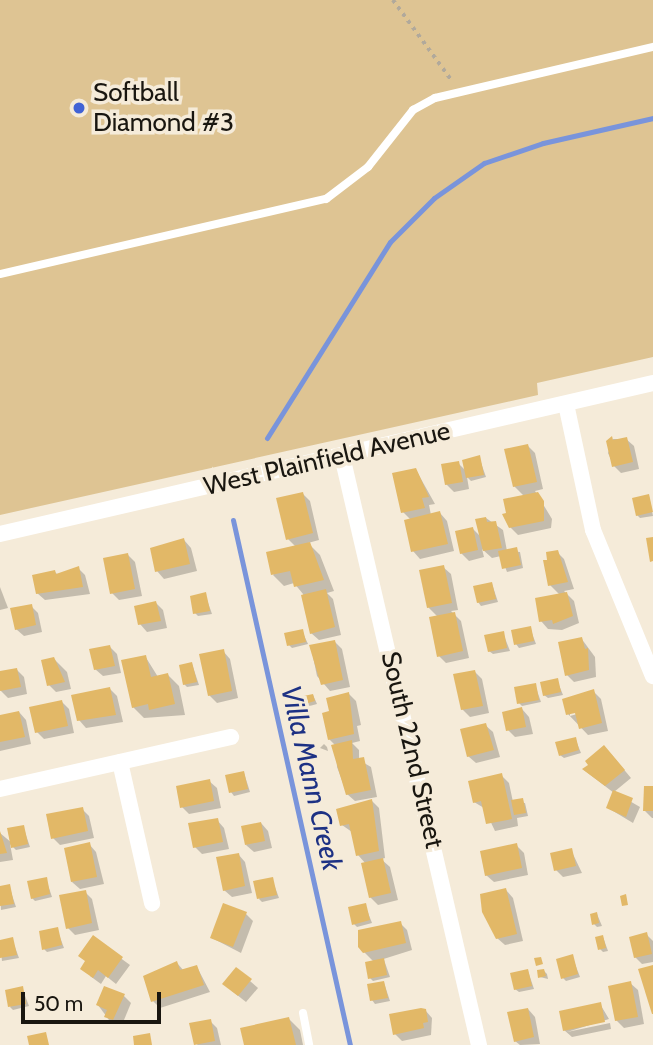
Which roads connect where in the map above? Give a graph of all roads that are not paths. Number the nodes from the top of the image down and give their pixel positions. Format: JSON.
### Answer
{"nodes":[{"id":1,"x":653,"y":47,"type":"edge"},
{"id":2,"x":0,"y":274,"type":"edge"},
{"id":3,"x":653,"y":383,"type":"edge"},
{"id":4,"x":566,"y":404,"type":"junction"},
{"id":5,"x":342,"y":456,"type":"junction"},
{"id":6,"x":0,"y":534,"type":"edge"},
{"id":7,"x":653,"y":676,"type":"edge"},
{"id":8,"x":231,"y":737,"type":"dead end"},
{"id":9,"x":120,"y":762,"type":"junction"},
{"id":10,"x":0,"y":789,"type":"edge"},
{"id":11,"x":152,"y":903,"type":"dead end"},
{"id":12,"x":303,"y":1013,"type":"dead end"},
{"id":13,"x":309,"y":1045,"type":"edge"},
{"id":14,"x":479,"y":1045,"type":"edge"}],
"edges":[{"from":1,"to":2,"type":"lane"},
{"from":3,"to":4,"type":"street","name":"West Plainfield Avenue"},
{"from":4,"to":5,"type":"street","name":"West Plainfield Avenue"},
{"from":4,"to":7,"type":"street"},
{"from":5,"to":6,"type":"street","name":"West Plainfield Avenue"},
{"from":5,"to":14,"type":"street","name":"South 22nd Street"},
{"from":8,"to":9,"type":"street"},
{"from":9,"to":10,"type":"street"},
{"from":9,"to":11,"type":"street"},
{"from":12,"to":13,"type":"lane"}]}
